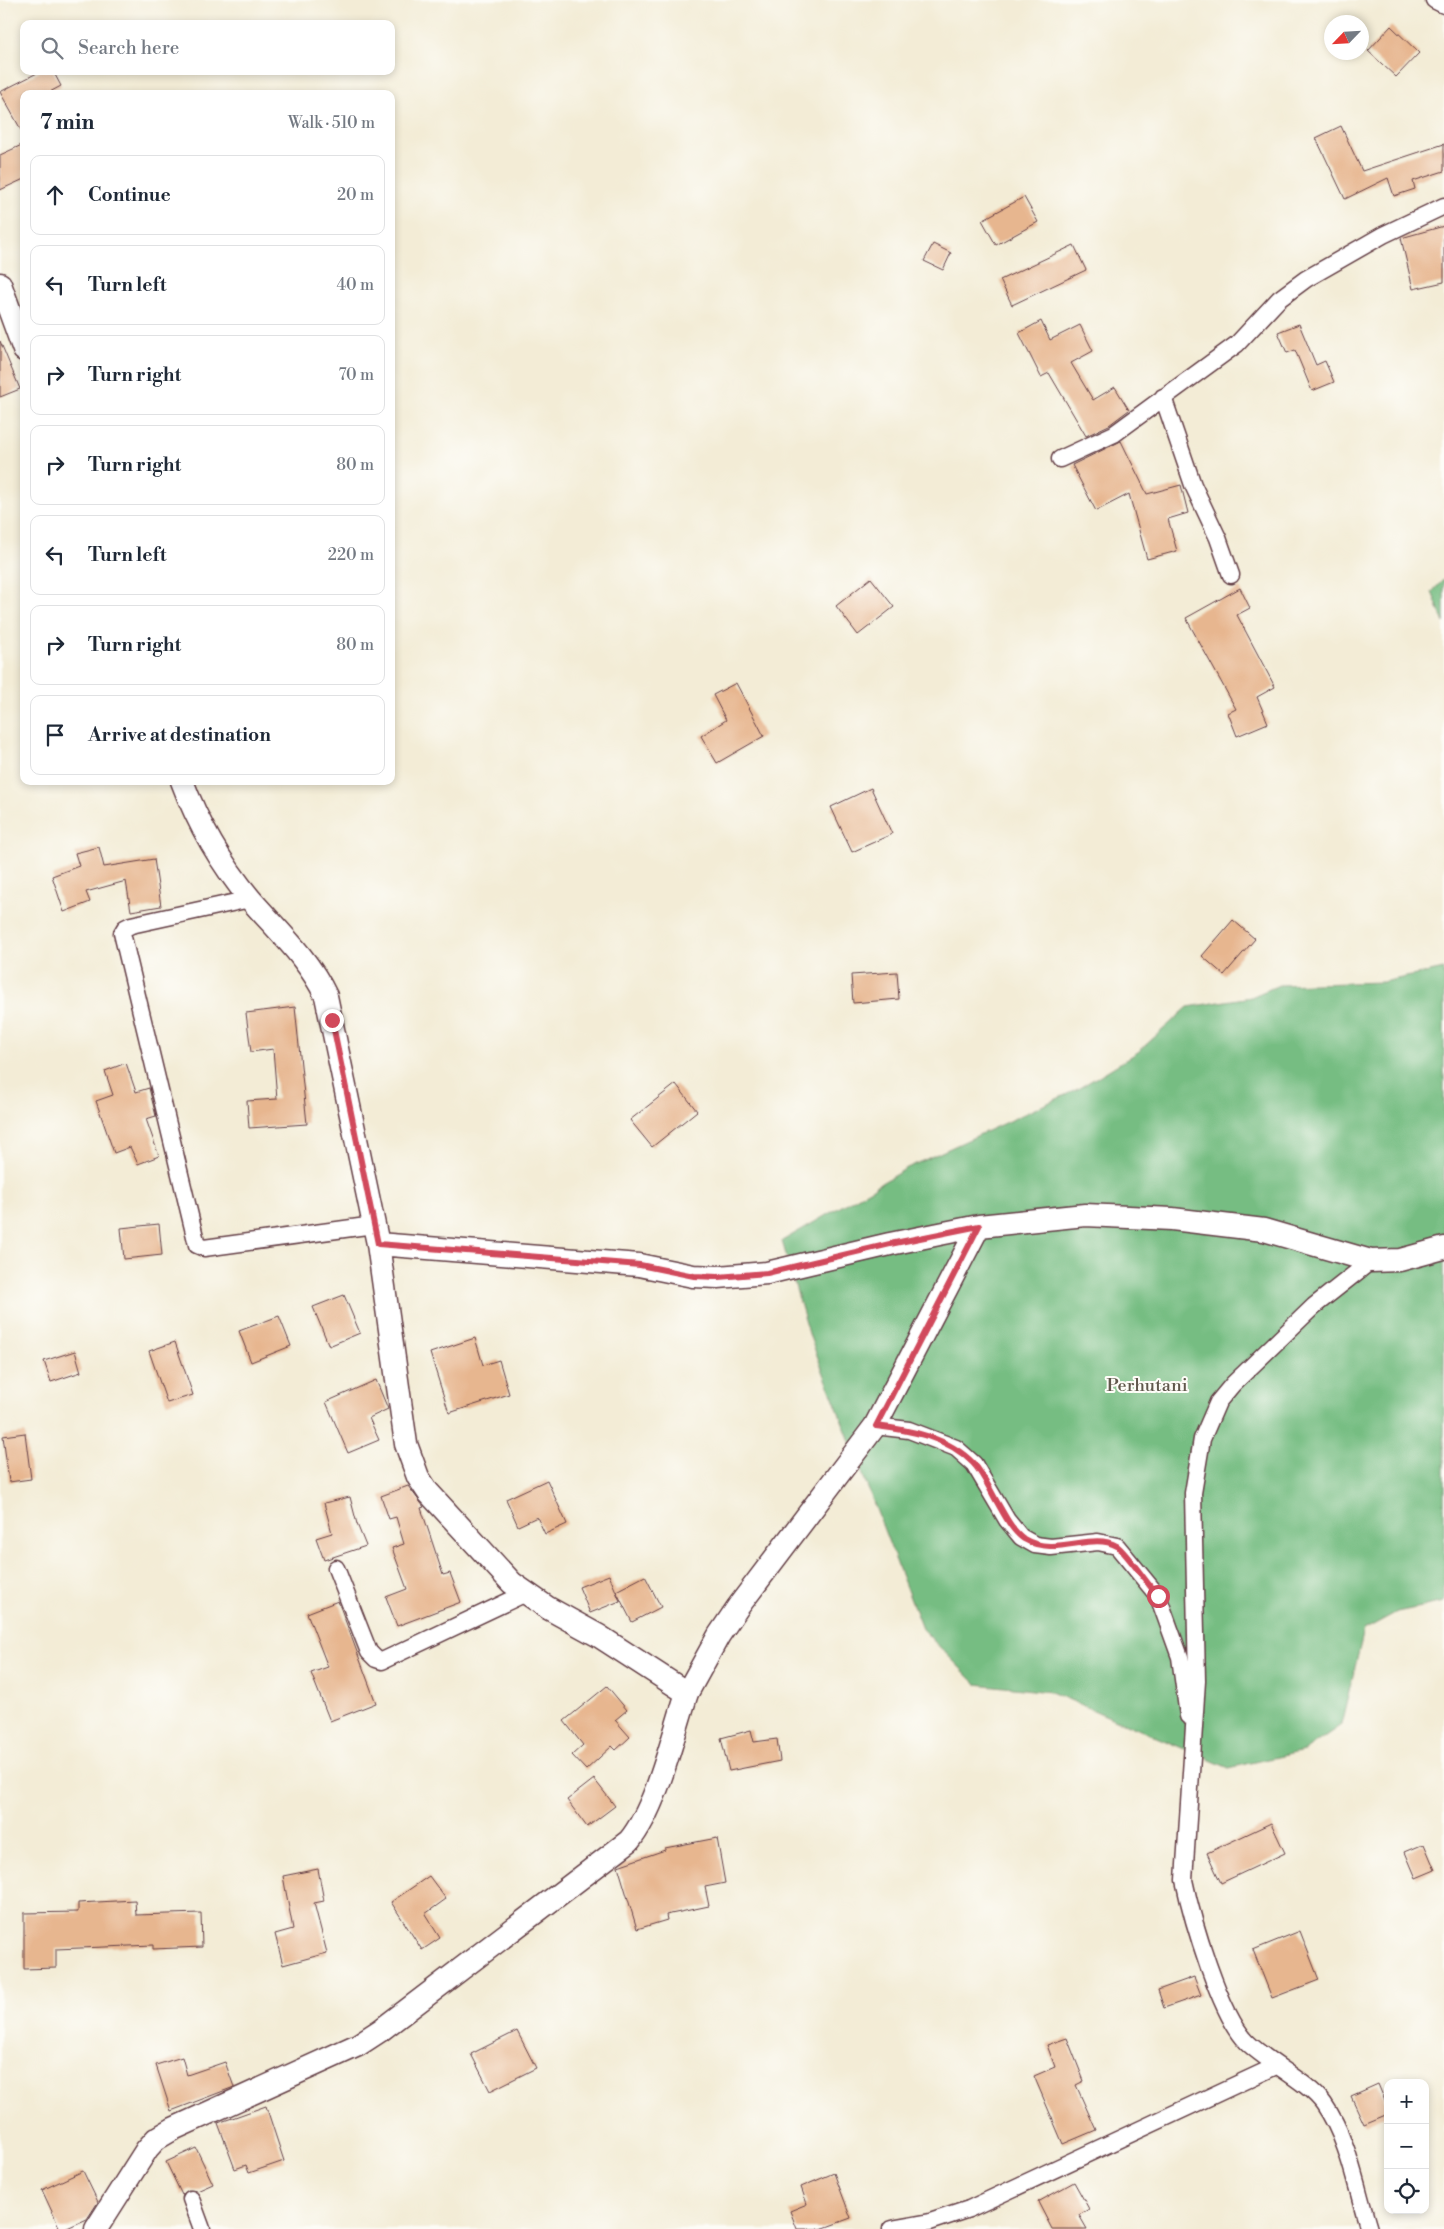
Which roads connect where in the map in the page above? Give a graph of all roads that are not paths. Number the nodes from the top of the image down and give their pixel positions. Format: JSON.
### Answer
{"nodes":[{"id":1,"x":1434,"y":0,"type":"edge"},
{"id":2,"x":1444,"y":5,"type":"edge"},
{"id":3,"x":1444,"y":206,"type":"edge"},
{"id":4,"x":0,"y":284,"type":"edge"},
{"id":5,"x":20,"y":339,"type":"edge"},
{"id":6,"x":1163,"y":396,"type":"junction"},
{"id":7,"x":1060,"y":459,"type":"dead end"},
{"id":8,"x":1231,"y":575,"type":"dead end"},
{"id":9,"x":184,"y":785,"type":"edge"},
{"id":10,"x":250,"y":899,"type":"junction"},
{"id":11,"x":979,"y":1226,"type":"junction"},
{"id":12,"x":376,"y":1234,"type":"junction"},
{"id":13,"x":1444,"y":1248,"type":"edge"},
{"id":14,"x":1371,"y":1261,"type":"junction"},
{"id":15,"x":876,"y":1426,"type":"junction"},
{"id":16,"x":336,"y":1568,"type":"dead end"},
{"id":17,"x":526,"y":1593,"type":"junction"},
{"id":18,"x":687,"y":1693,"type":"junction"},
{"id":19,"x":1194,"y":1740,"type":"junction"},
{"id":20,"x":1276,"y":2066,"type":"junction"},
{"id":21,"x":191,"y":2200,"type":"dead end"},
{"id":22,"x":96,"y":2229,"type":"edge"},
{"id":23,"x":202,"y":2229,"type":"edge"},
{"id":24,"x":891,"y":2229,"type":"edge"},
{"id":25,"x":1369,"y":2229,"type":"edge"}],
"edges":[{"from":1,"to":2,"type":"street"},
{"from":3,"to":6,"type":"street"},
{"from":4,"to":5,"type":"street"},
{"from":6,"to":7,"type":"street"},
{"from":6,"to":8,"type":"street"},
{"from":9,"to":10,"type":"street"},
{"from":10,"to":12,"type":"street"},
{"from":10,"to":12,"type":"street"},
{"from":11,"to":12,"type":"street"},
{"from":11,"to":14,"type":"street"},
{"from":11,"to":15,"type":"street"},
{"from":12,"to":17,"type":"street"},
{"from":13,"to":14,"type":"street"},
{"from":14,"to":19,"type":"street"},
{"from":15,"to":18,"type":"street"},
{"from":15,"to":19,"type":"street"},
{"from":16,"to":17,"type":"street"},
{"from":17,"to":18,"type":"street"},
{"from":18,"to":22,"type":"street"},
{"from":19,"to":20,"type":"street"},
{"from":20,"to":24,"type":"street"},
{"from":20,"to":25,"type":"street"},
{"from":21,"to":23,"type":"street"}]}
